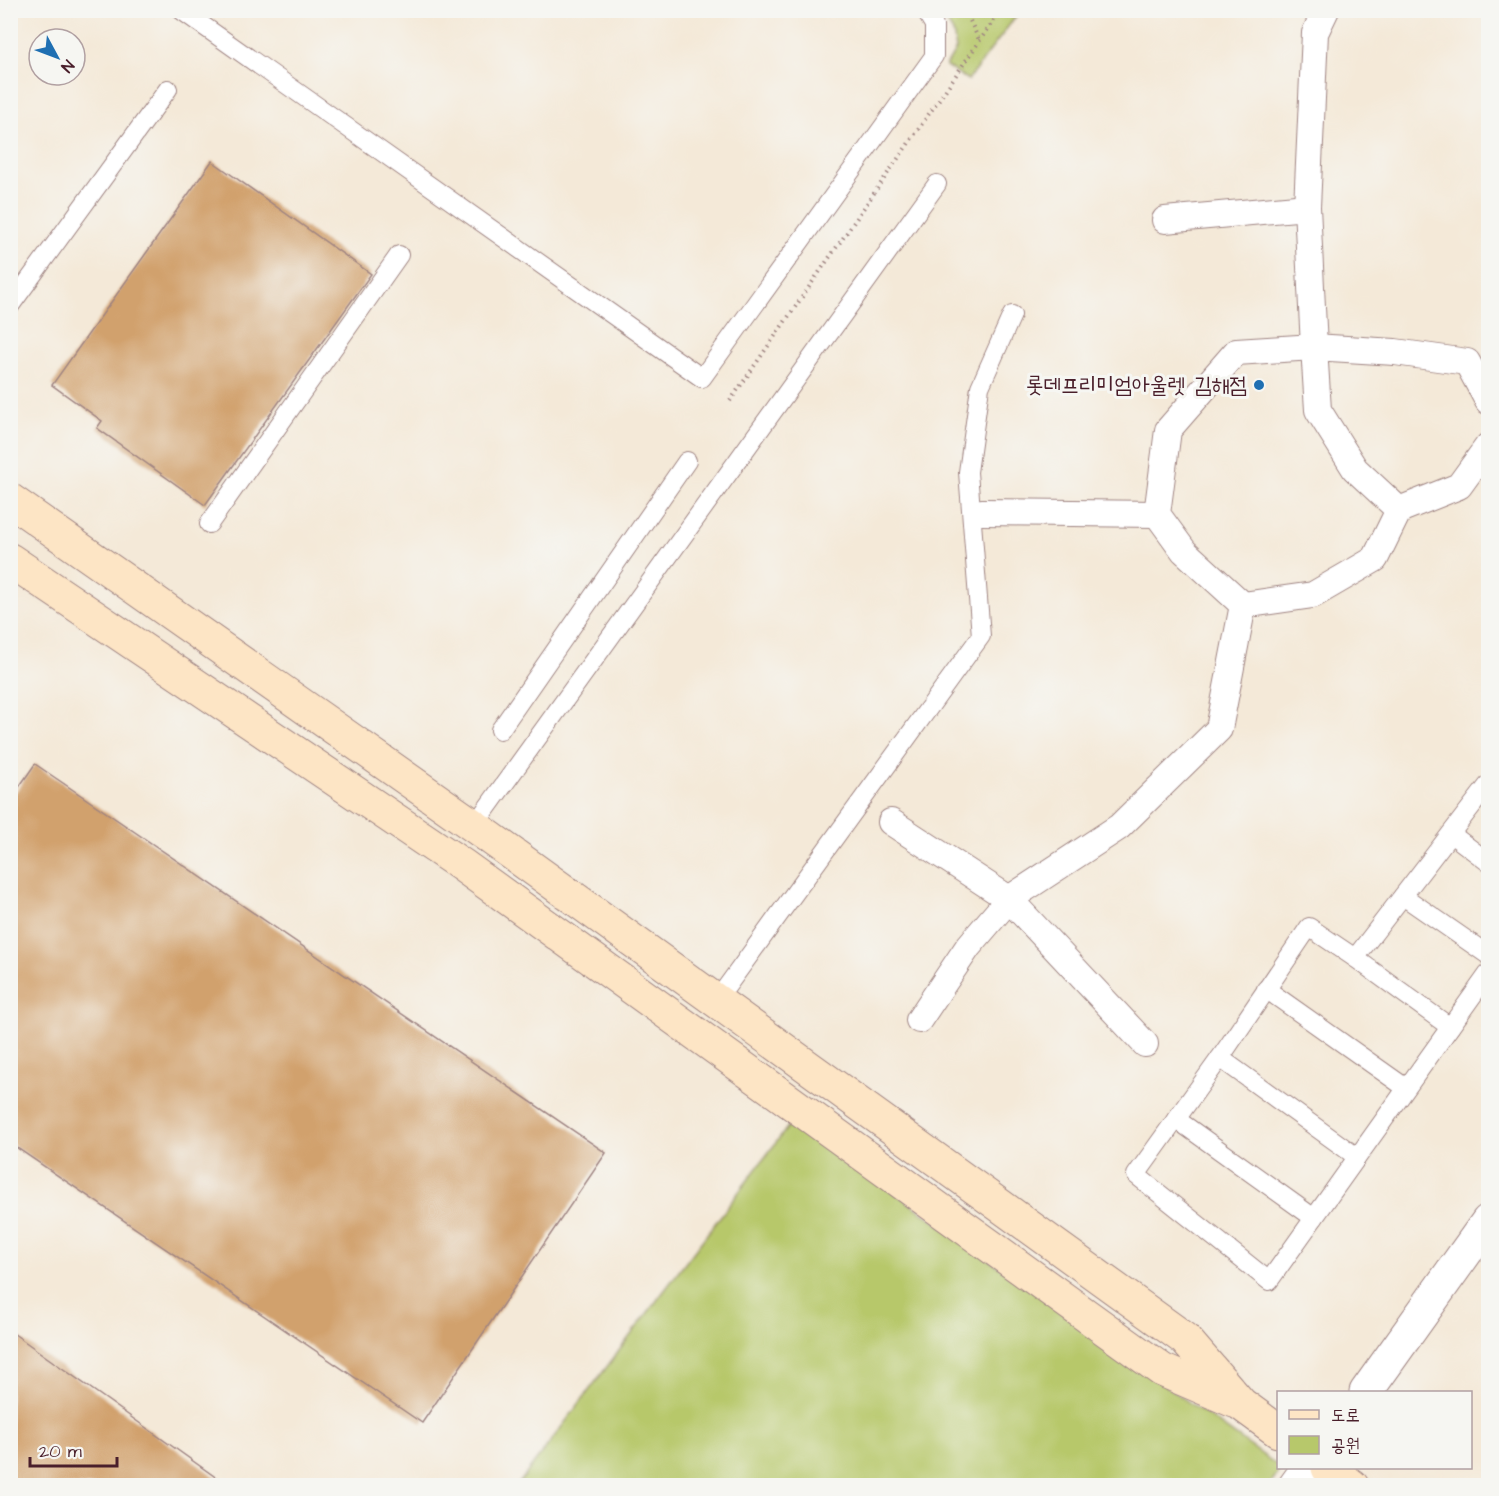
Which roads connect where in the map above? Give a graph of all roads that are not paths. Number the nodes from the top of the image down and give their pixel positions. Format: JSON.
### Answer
{"nodes":[{"id":1,"x":181,"y":10,"type":"edge"},
{"id":2,"x":926,"y":10,"type":"edge"},
{"id":3,"x":1326,"y":10,"type":"edge"},
{"id":4,"x":168,"y":89,"type":"dead end"},
{"id":5,"x":937,"y":184,"type":"dead end"},
{"id":6,"x":1307,"y":207,"type":"junction"},
{"id":7,"x":1165,"y":220,"type":"dead end"},
{"id":8,"x":399,"y":255,"type":"dead end"},
{"id":9,"x":10,"y":306,"type":"edge"},
{"id":10,"x":1011,"y":315,"type":"dead end"},
{"id":11,"x":1314,"y":347,"type":"junction"},
{"id":12,"x":1488,"y":401,"type":"edge"},
{"id":13,"x":1488,"y":446,"type":"edge"},
{"id":14,"x":687,"y":461,"type":"dead end"},
{"id":15,"x":10,"y":500,"type":"edge"},
{"id":16,"x":1399,"y":510,"type":"junction"},
{"id":17,"x":982,"y":512,"type":"dead end"},
{"id":18,"x":1157,"y":514,"type":"junction"},
{"id":19,"x":209,"y":524,"type":"dead end"},
{"id":20,"x":10,"y":560,"type":"edge"},
{"id":21,"x":1243,"y":605,"type":"junction"},
{"id":22,"x":500,"y":729,"type":"dead end"},
{"id":23,"x":1488,"y":785,"type":"edge"},
{"id":24,"x":891,"y":822,"type":"dead end"},
{"id":25,"x":474,"y":826,"type":"junction"},
{"id":26,"x":1451,"y":834,"type":"junction"},
{"id":27,"x":1488,"y":862,"type":"edge"},
{"id":28,"x":1403,"y":896,"type":"junction"},
{"id":29,"x":1009,"y":899,"type":"junction"},
{"id":30,"x":1488,"y":955,"type":"edge"},
{"id":31,"x":1355,"y":958,"type":"junction"},
{"id":32,"x":1488,"y":974,"type":"edge"},
{"id":33,"x":1266,"y":989,"type":"junction"},
{"id":34,"x":717,"y":1000,"type":"junction"},
{"id":35,"x":920,"y":1020,"type":"dead end"},
{"id":36,"x":1450,"y":1028,"type":"junction"},
{"id":37,"x":1145,"y":1044,"type":"dead end"},
{"id":38,"x":1220,"y":1058,"type":"junction"},
{"id":39,"x":1406,"y":1088,"type":"junction"},
{"id":40,"x":1176,"y":1119,"type":"junction"},
{"id":41,"x":1358,"y":1157,"type":"junction"},
{"id":42,"x":1314,"y":1218,"type":"junction"},
{"id":43,"x":1488,"y":1221,"type":"edge"},
{"id":44,"x":1367,"y":1391,"type":"edge"},
{"id":45,"x":1241,"y":1404,"type":"junction"},
{"id":46,"x":1277,"y":1430,"type":"edge"},
{"id":47,"x":1307,"y":1469,"type":"edge"},
{"id":48,"x":1331,"y":1469,"type":"edge"},
{"id":49,"x":1295,"y":1485,"type":"edge"},
{"id":50,"x":1352,"y":1485,"type":"edge"}],
"edges":[{"from":1,"to":2,"type":"lane"},
{"from":3,"to":6,"type":"street"},
{"from":4,"to":9,"type":"lane"},
{"from":5,"to":25,"type":"lane"},
{"from":6,"to":7,"type":"street"},
{"from":6,"to":11,"type":"street"},
{"from":8,"to":19,"type":"lane"},
{"from":10,"to":34,"type":"lane"},
{"from":11,"to":12,"type":"street"},
{"from":11,"to":16,"type":"street"},
{"from":11,"to":18,"type":"street"},
{"from":13,"to":16,"type":"street"},
{"from":14,"to":22,"type":"lane"},
{"from":15,"to":25,"type":"main road"},
{"from":16,"to":21,"type":"street"},
{"from":17,"to":18,"type":"street"},
{"from":18,"to":21,"type":"street"},
{"from":20,"to":45,"type":"main road"},
{"from":21,"to":29,"type":"street"},
{"from":23,"to":26,"type":"lane"},
{"from":24,"to":29,"type":"street"},
{"from":25,"to":34,"type":"main road"},
{"from":26,"to":27,"type":"lane"},
{"from":26,"to":28,"type":"lane"},
{"from":28,"to":30,"type":"lane"},
{"from":28,"to":31,"type":"lane"},
{"from":29,"to":35,"type":"street"},
{"from":29,"to":37,"type":"street"},
{"from":31,"to":33,"type":"lane"},
{"from":31,"to":36,"type":"lane"},
{"from":32,"to":36,"type":"lane"},
{"from":33,"to":38,"type":"lane"},
{"from":33,"to":39,"type":"lane"},
{"from":34,"to":45,"type":"main road"},
{"from":36,"to":39,"type":"lane"},
{"from":38,"to":40,"type":"lane"},
{"from":38,"to":41,"type":"lane"},
{"from":39,"to":41,"type":"lane"},
{"from":40,"to":42,"type":"lane"},
{"from":40,"to":42,"type":"lane"},
{"from":41,"to":42,"type":"lane"},
{"from":43,"to":44,"type":"street"},
{"from":45,"to":46,"type":"main road"},
{"from":47,"to":49,"type":"street"},
{"from":48,"to":50,"type":"main road"}]}
